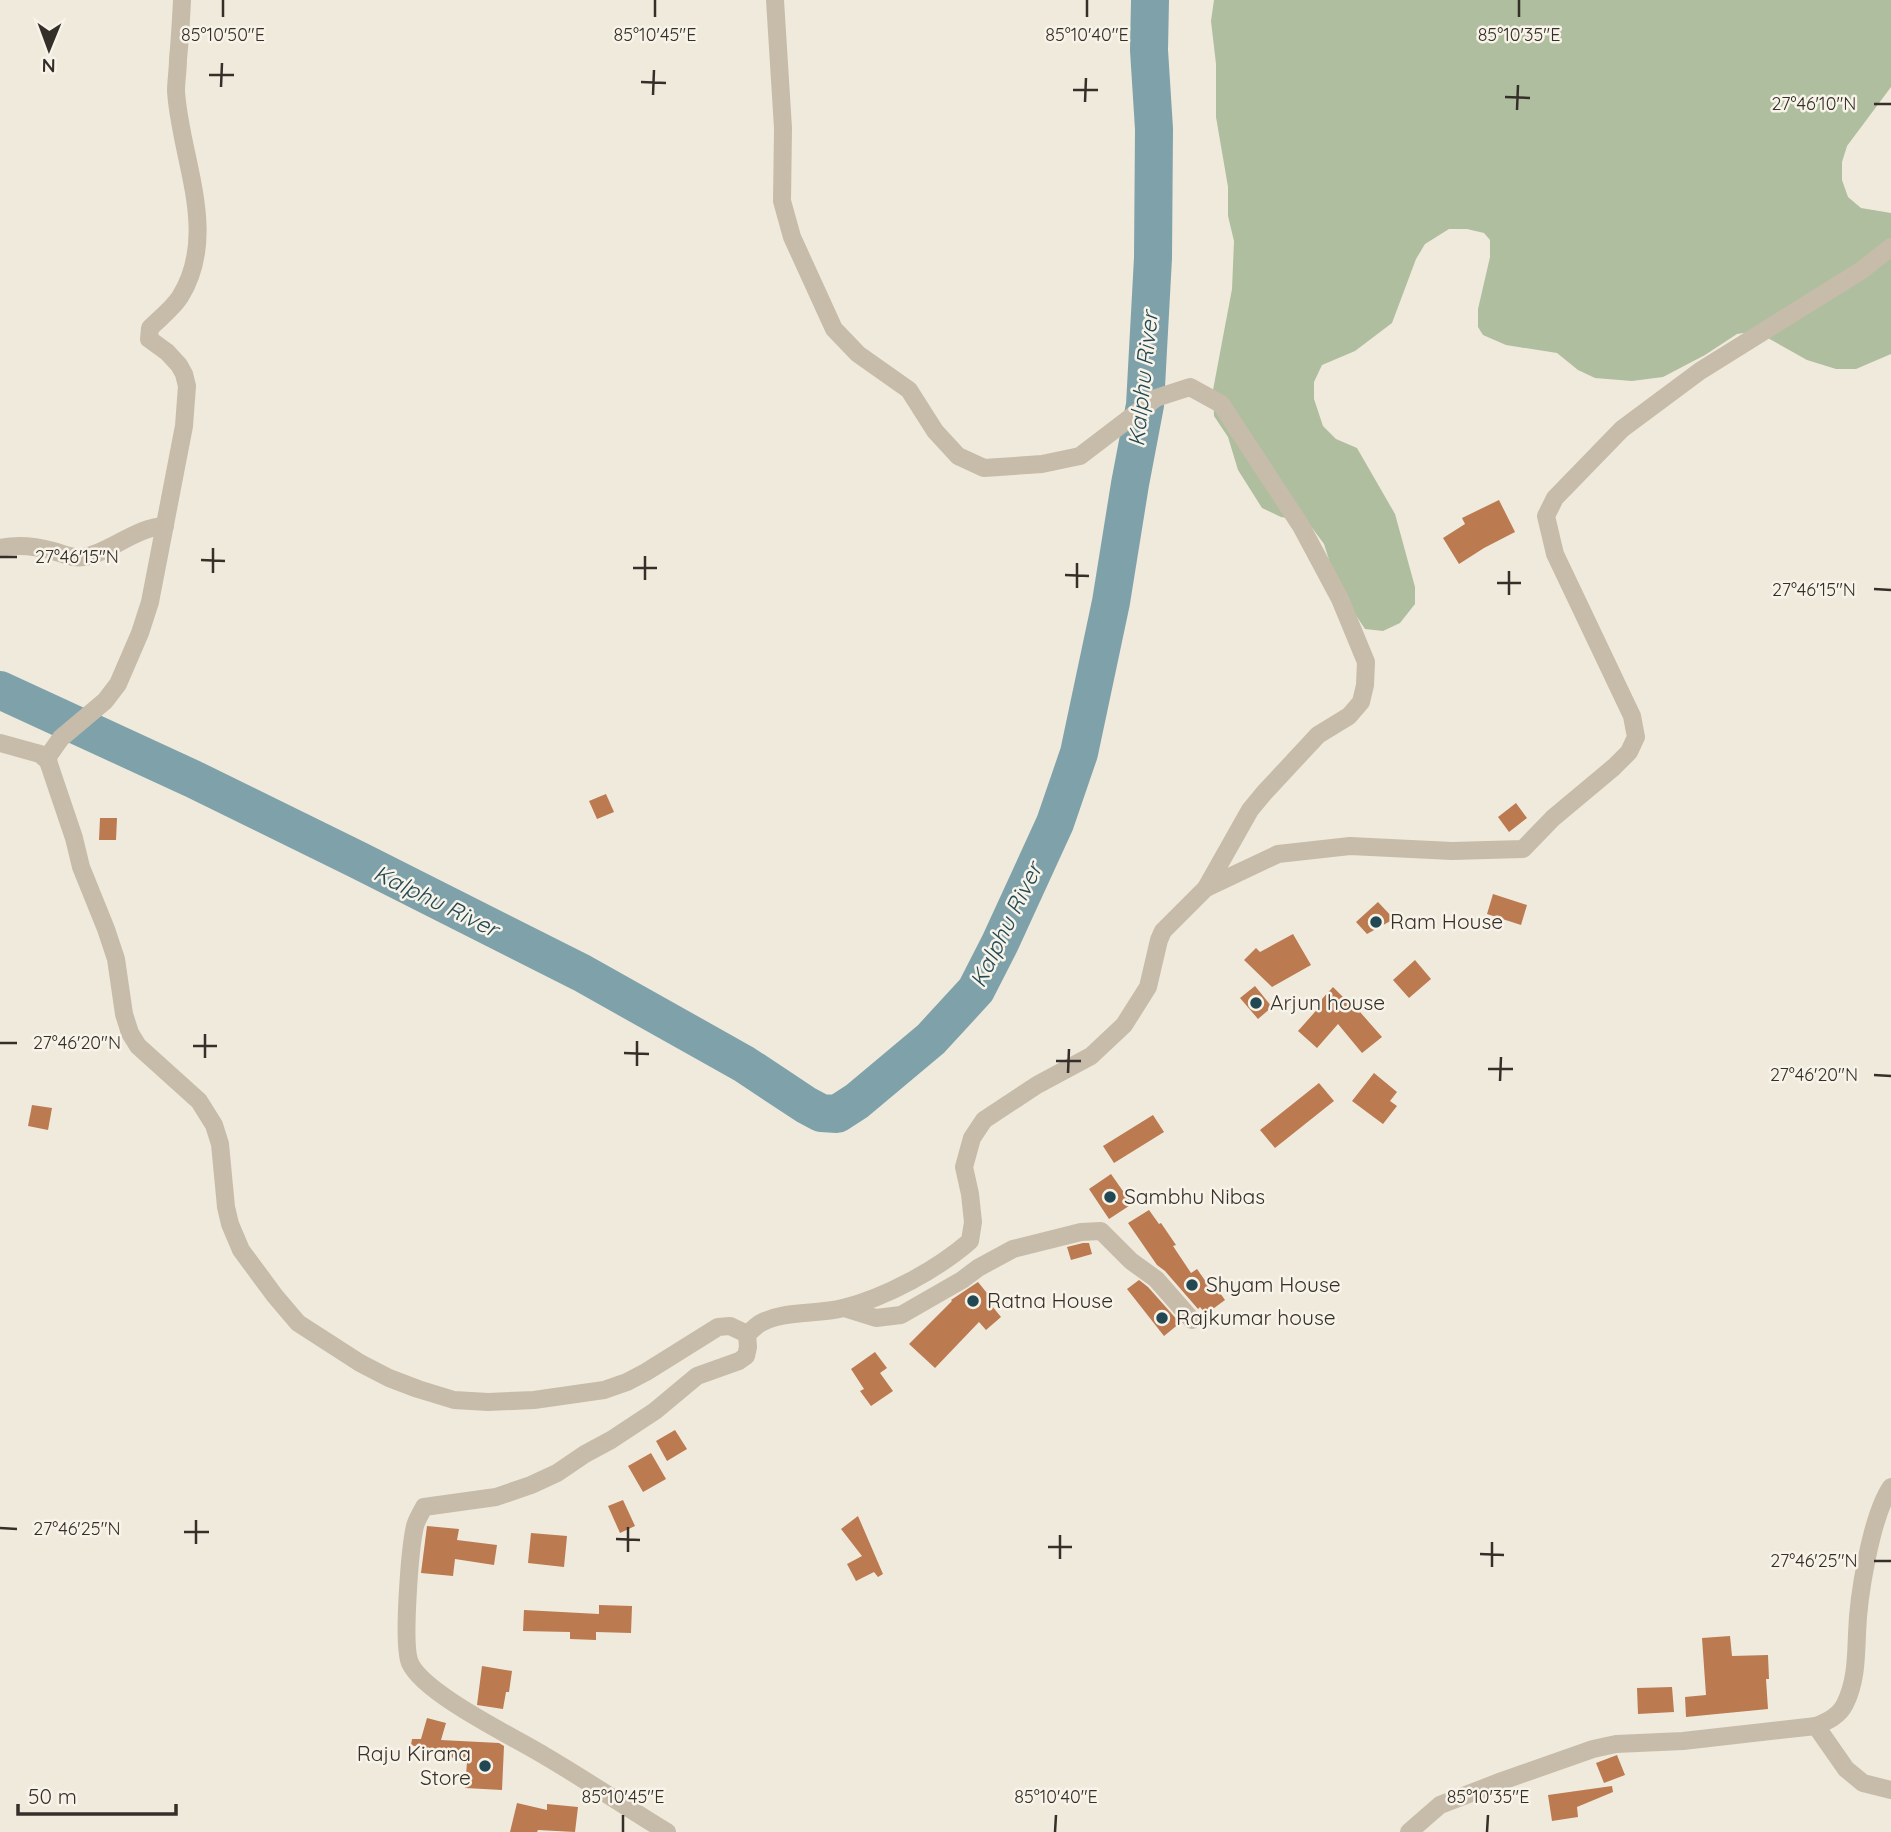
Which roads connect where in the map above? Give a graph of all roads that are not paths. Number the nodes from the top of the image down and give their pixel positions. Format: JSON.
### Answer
{"nodes":[{"id":1,"x":182,"y":0,"type":"edge"},
{"id":2,"x":775,"y":0,"type":"edge"},
{"id":3,"x":1891,"y":247,"type":"edge"},
{"id":4,"x":164,"y":526,"type":"junction"},
{"id":5,"x":0,"y":548,"type":"edge"},
{"id":6,"x":0,"y":743,"type":"edge"},
{"id":7,"x":48,"y":761,"type":"junction"},
{"id":8,"x":1206,"y":888,"type":"junction"},
{"id":9,"x":844,"y":1308,"type":"junction"},
{"id":10,"x":1192,"y":1320,"type":"dead end"},
{"id":11,"x":747,"y":1334,"type":"junction"},
{"id":12,"x":1891,"y":1487,"type":"edge"},
{"id":13,"x":1815,"y":1726,"type":"junction"},
{"id":14,"x":1891,"y":1790,"type":"edge"},
{"id":15,"x":667,"y":1832,"type":"edge"},
{"id":16,"x":1409,"y":1832,"type":"edge"}],
"edges":[{"from":1,"to":4,"type":"street"},
{"from":2,"to":8,"type":"street"},
{"from":3,"to":8,"type":"street"},
{"from":4,"to":5,"type":"street"},
{"from":4,"to":7,"type":"street"},
{"from":6,"to":7,"type":"street"},
{"from":7,"to":11,"type":"street"},
{"from":8,"to":9,"type":"street"},
{"from":9,"to":10,"type":"street"},
{"from":9,"to":11,"type":"street"},
{"from":11,"to":15,"type":"street"},
{"from":12,"to":13,"type":"street"},
{"from":13,"to":14,"type":"street"},
{"from":13,"to":16,"type":"street"}]}
